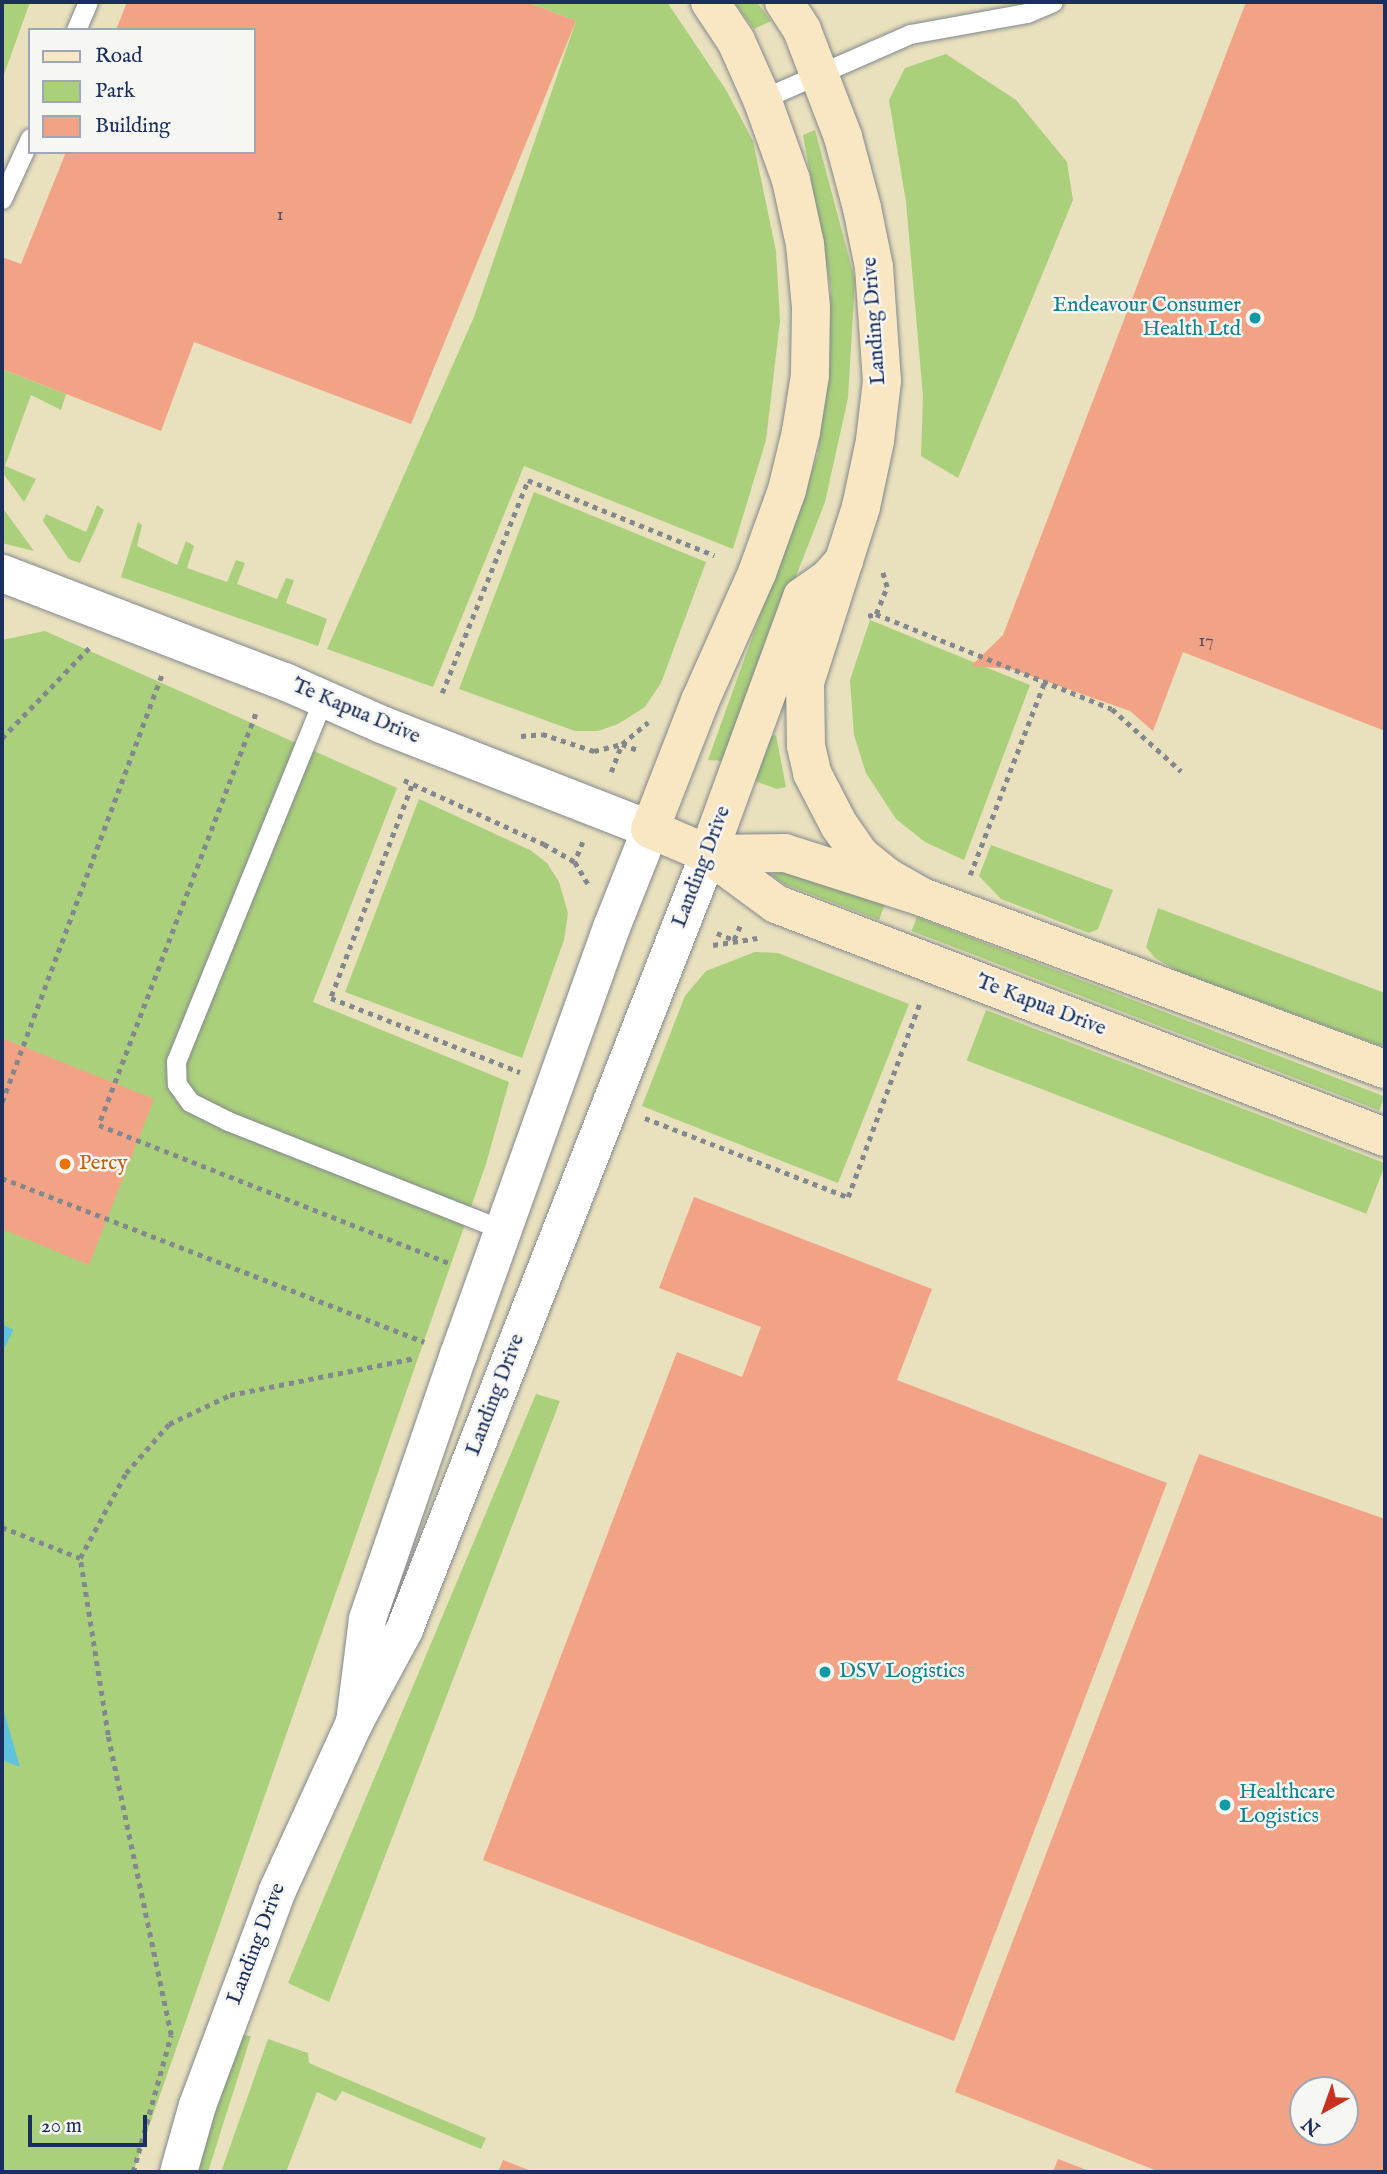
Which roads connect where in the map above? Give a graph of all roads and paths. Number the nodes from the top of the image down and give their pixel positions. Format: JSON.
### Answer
{"nodes":[{"id":1,"x":88,"y":2,"type":"edge"},
{"id":2,"x":710,"y":2,"type":"edge"},
{"id":3,"x":784,"y":2,"type":"edge"},
{"id":4,"x":1053,"y":2,"type":"edge"},
{"id":5,"x":77,"y":28,"type":"edge"},
{"id":6,"x":819,"y":74,"type":"junction"},
{"id":7,"x":762,"y":99,"type":"junction"},
{"id":8,"x":28,"y":142,"type":"edge"},
{"id":9,"x":2,"y":199,"type":"edge"},
{"id":10,"x":714,"y":555,"type":"dead end"},
{"id":11,"x":845,"y":559,"type":"junction"},
{"id":12,"x":2,"y":573,"type":"edge"},
{"id":13,"x":887,"y":587,"type":"dead end"},
{"id":14,"x":876,"y":614,"type":"junction"},
{"id":15,"x":861,"y":618,"type":"dead end"},
{"id":16,"x":93,"y":644,"type":"dead end"},
{"id":17,"x":162,"y":673,"type":"dead end"},
{"id":18,"x":1044,"y":683,"type":"junction"},
{"id":19,"x":442,"y":694,"type":"dead end"},
{"id":20,"x":324,"y":697,"type":"junction"},
{"id":21,"x":654,"y":713,"type":"dead end"},
{"id":22,"x":256,"y":715,"type":"dead end"},
{"id":23,"x":520,"y":736,"type":"dead end"},
{"id":24,"x":2,"y":737,"type":"edge"},
{"id":25,"x":622,"y":744,"type":"junction"},
{"id":26,"x":647,"y":754,"type":"dead end"},
{"id":27,"x":614,"y":765,"type":"dead end"},
{"id":28,"x":1181,"y":771,"type":"dead end"},
{"id":29,"x":404,"y":780,"type":"dead end"},
{"id":30,"x":412,"y":786,"type":"junction"},
{"id":31,"x":650,"y":829,"type":"junction"},
{"id":32,"x":579,"y":851,"type":"dead end"},
{"id":33,"x":708,"y":854,"type":"junction"},
{"id":34,"x":575,"y":862,"type":"junction"},
{"id":35,"x":957,"y":870,"type":"dead end"},
{"id":36,"x":969,"y":876,"type":"junction"},
{"id":37,"x":978,"y":884,"type":"dead end"},
{"id":38,"x":593,"y":886,"type":"dead end"},
{"id":39,"x":922,"y":897,"type":"junction"},
{"id":40,"x":742,"y":920,"type":"dead end"},
{"id":41,"x":734,"y":940,"type":"junction"},
{"id":42,"x":767,"y":941,"type":"dead end"},
{"id":43,"x":706,"y":947,"type":"dead end"},
{"id":44,"x":922,"y":998,"type":"dead end"},
{"id":45,"x":1385,"y":1069,"type":"edge"},
{"id":46,"x":527,"y":1075,"type":"dead end"},
{"id":47,"x":2,"y":1102,"type":"edge"},
{"id":48,"x":643,"y":1117,"type":"dead end"},
{"id":49,"x":1385,"y":1137,"type":"edge"},
{"id":50,"x":2,"y":1178,"type":"edge"},
{"id":51,"x":503,"y":1230,"type":"junction"},
{"id":52,"x":461,"y":1269,"type":"dead end"},
{"id":53,"x":434,"y":1346,"type":"dead end"},
{"id":54,"x":416,"y":1357,"type":"dead end"},
{"id":55,"x":2,"y":1527,"type":"edge"},
{"id":56,"x":80,"y":1558,"type":"junction"},
{"id":57,"x":354,"y":1722,"type":"junction"},
{"id":58,"x":133,"y":2172,"type":"edge"},
{"id":59,"x":178,"y":2172,"type":"edge"}],
"edges":[{"from":1,"to":5,"type":"lane"},
{"from":2,"to":7,"type":"street","name":"Landing Drive"},
{"from":3,"to":6,"type":"street","name":"Landing Drive"},
{"from":4,"to":6,"type":"lane"},
{"from":6,"to":7,"type":"lane"},
{"from":6,"to":11,"type":"street","name":"Landing Drive"},
{"from":7,"to":31,"type":"street","name":"Landing Drive"},
{"from":8,"to":9,"type":"lane"},
{"from":10,"to":19,"type":"path"},
{"from":11,"to":33,"type":"street","name":"Landing Drive"},
{"from":11,"to":39,"type":"street"},
{"from":12,"to":20,"type":"street","name":"Te Kapua Drive"},
{"from":13,"to":14,"type":"path"},
{"from":14,"to":15,"type":"path"},
{"from":14,"to":18,"type":"path"},
{"from":16,"to":24,"type":"path"},
{"from":17,"to":47,"type":"path"},
{"from":18,"to":28,"type":"path"},
{"from":18,"to":36,"type":"path"},
{"from":20,"to":31,"type":"street","name":"Te Kapua Drive"},
{"from":20,"to":51,"type":"lane"},
{"from":21,"to":25,"type":"path"},
{"from":22,"to":52,"type":"path"},
{"from":23,"to":25,"type":"path"},
{"from":25,"to":26,"type":"path"},
{"from":25,"to":27,"type":"path"},
{"from":29,"to":30,"type":"path"},
{"from":30,"to":34,"type":"path"},
{"from":30,"to":46,"type":"path"},
{"from":31,"to":33,"type":"street","name":"Te Kapua Drive"},
{"from":31,"to":51,"type":"street","name":"Landing Drive"},
{"from":32,"to":34,"type":"path"},
{"from":33,"to":39,"type":"street","name":"Te Kapua Drive"},
{"from":33,"to":49,"type":"street","name":"Te Kapua Drive"},
{"from":33,"to":57,"type":"street","name":"Landing Drive"},
{"from":34,"to":38,"type":"path"},
{"from":35,"to":36,"type":"path"},
{"from":36,"to":37,"type":"path"},
{"from":39,"to":45,"type":"street","name":"Te Kapua Drive"},
{"from":40,"to":41,"type":"path"},
{"from":41,"to":42,"type":"path"},
{"from":41,"to":43,"type":"path"},
{"from":44,"to":48,"type":"path"},
{"from":50,"to":53,"type":"path"},
{"from":51,"to":57,"type":"street","name":"Landing Drive"},
{"from":54,"to":56,"type":"path"},
{"from":55,"to":56,"type":"path"},
{"from":56,"to":58,"type":"path"},
{"from":57,"to":59,"type":"street","name":"Landing Drive"}]}
